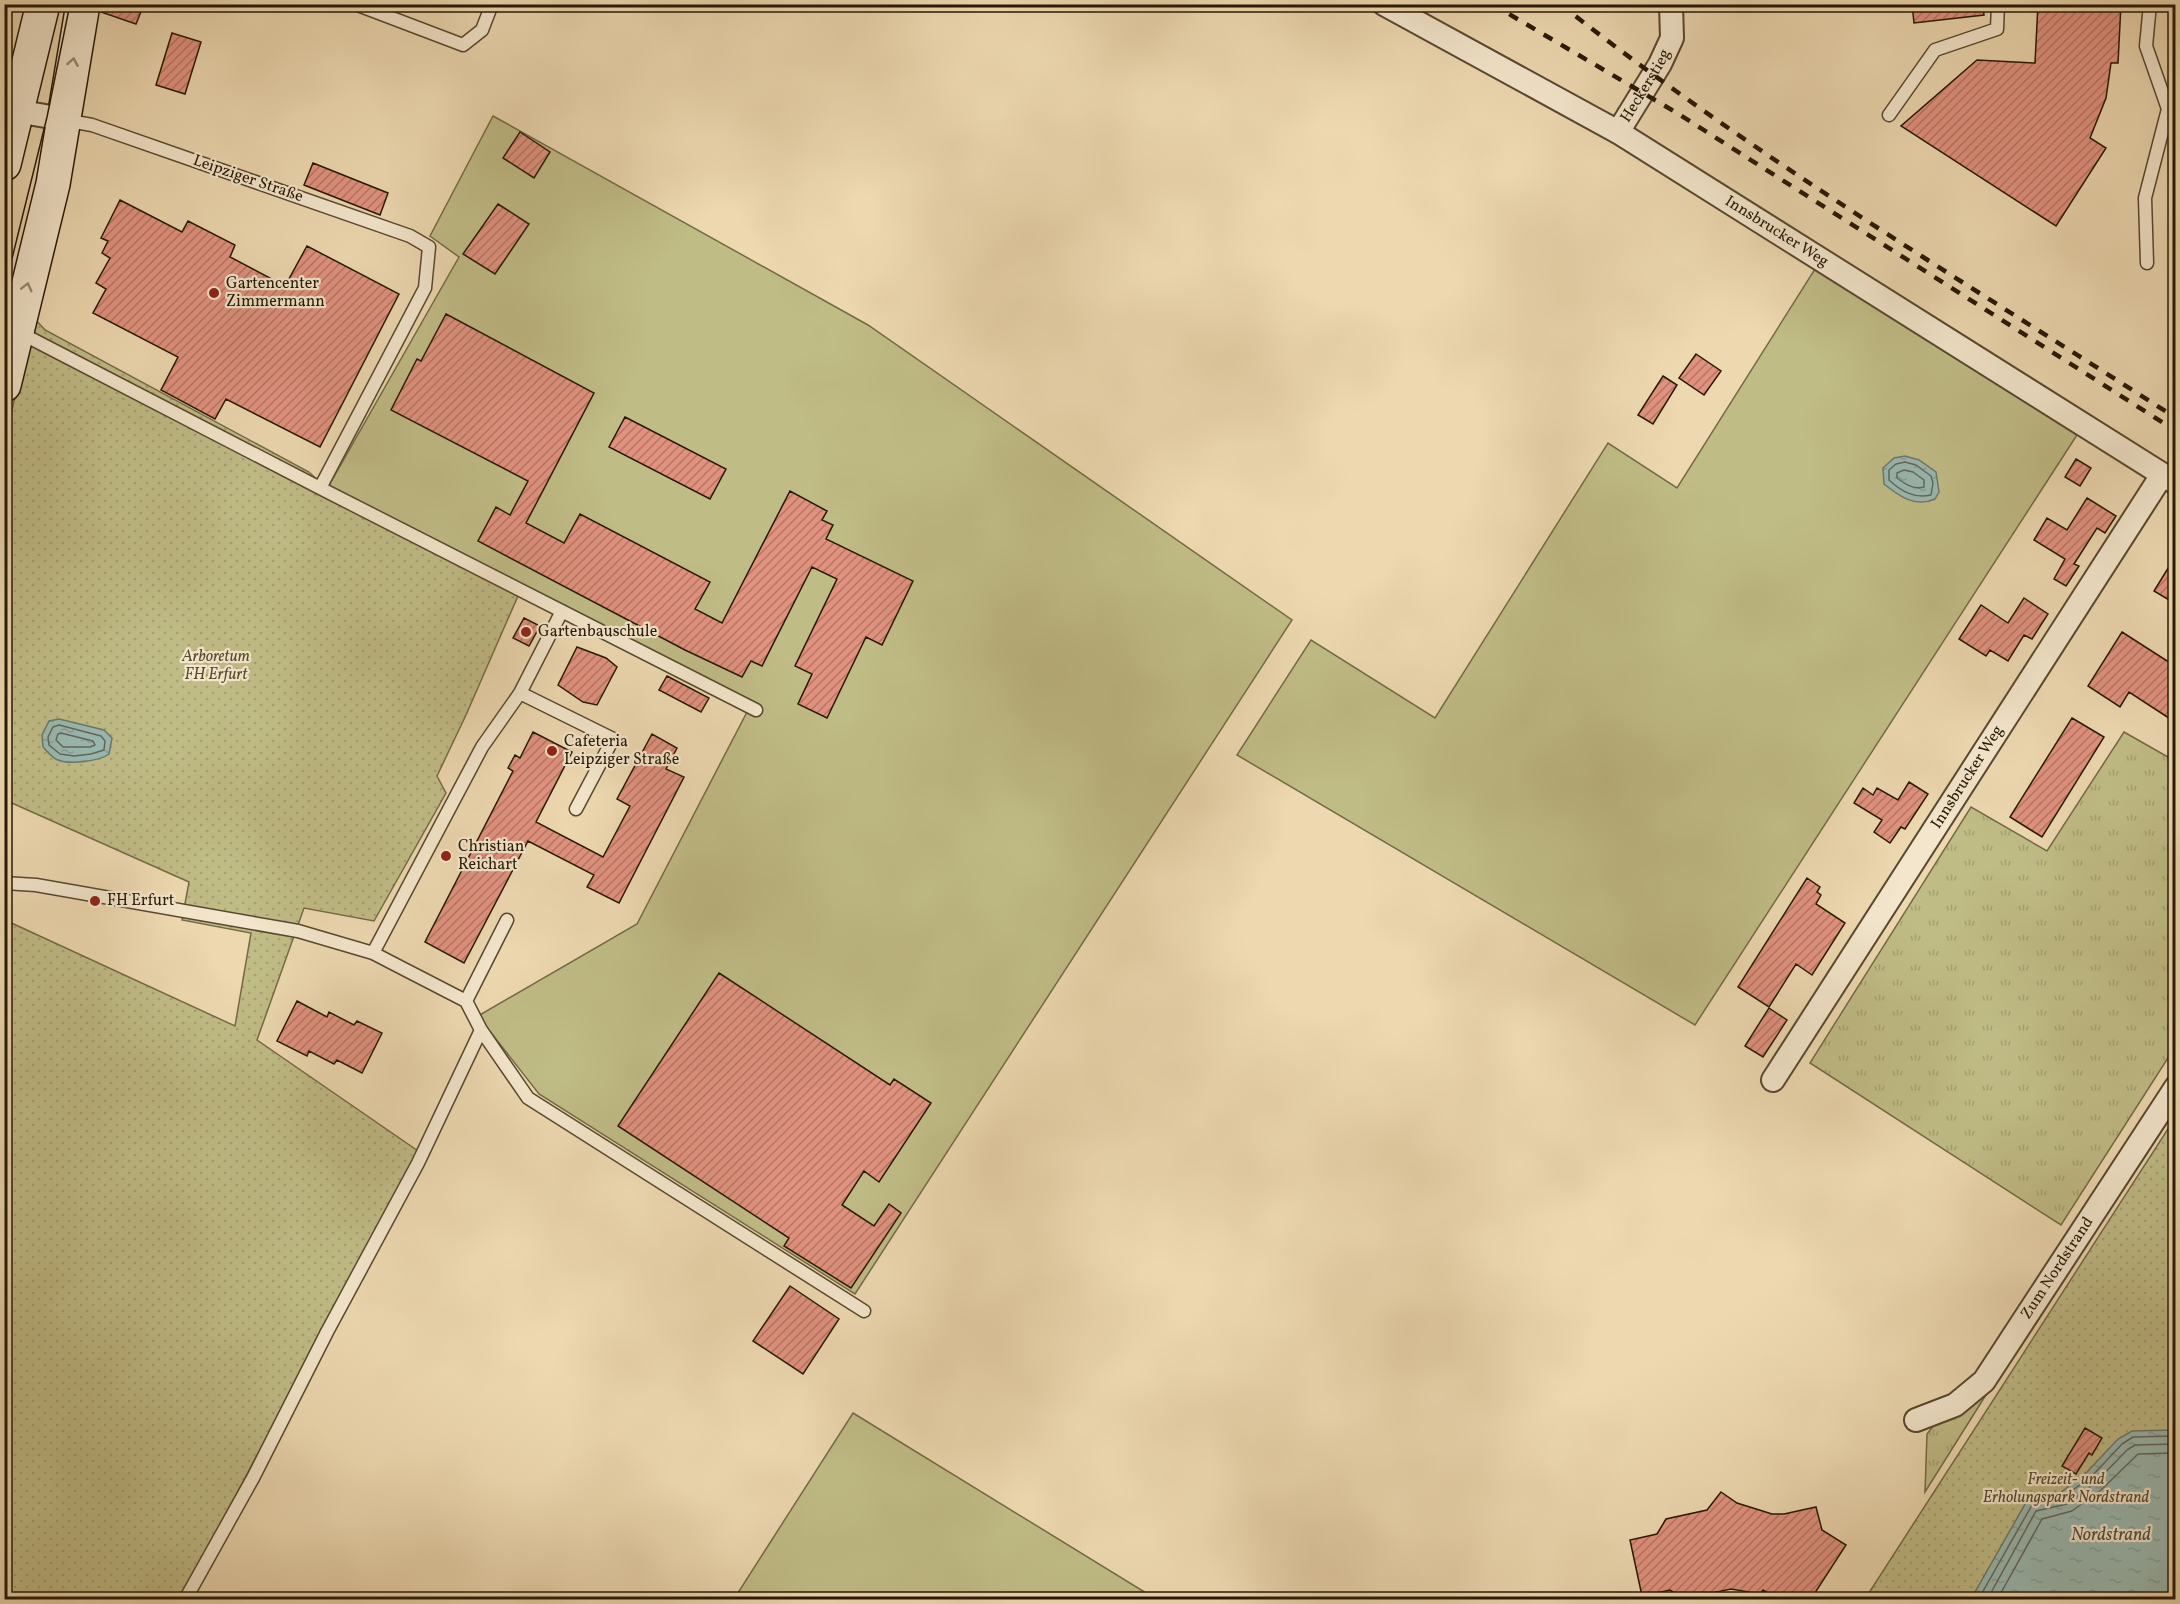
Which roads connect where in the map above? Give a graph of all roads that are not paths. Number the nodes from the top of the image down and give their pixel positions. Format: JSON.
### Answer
{"nodes":[{"id":1,"x":43,"y":4,"type":"edge"},
{"id":2,"x":83,"y":4,"type":"edge"},
{"id":3,"x":355,"y":4,"type":"edge"},
{"id":4,"x":492,"y":4,"type":"edge"},
{"id":5,"x":1384,"y":4,"type":"edge"},
{"id":6,"x":1671,"y":4,"type":"edge"},
{"id":7,"x":1998,"y":4,"type":"edge"},
{"id":8,"x":2150,"y":4,"type":"edge"},
{"id":9,"x":10,"y":109,"type":"edge"},
{"id":10,"x":1889,"y":116,"type":"dead end"},
{"id":11,"x":63,"y":119,"type":"junction"},
{"id":12,"x":1618,"y":132,"type":"junction"},
{"id":13,"x":4,"y":164,"type":"edge"},
{"id":14,"x":2147,"y":263,"type":"dead end"},
{"id":15,"x":15,"y":334,"type":"junction"},
{"id":16,"x":4,"y":385,"type":"edge"},
{"id":17,"x":2169,"y":479,"type":"edge"},
{"id":18,"x":320,"y":488,"type":"junction"},
{"id":19,"x":562,"y":611,"type":"junction"},
{"id":20,"x":520,"y":693,"type":"junction"},
{"id":21,"x":756,"y":710,"type":"dead end"},
{"id":22,"x":576,"y":809,"type":"dead end"},
{"id":23,"x":4,"y":883,"type":"edge"},
{"id":24,"x":507,"y":920,"type":"dead end"},
{"id":25,"x":373,"y":953,"type":"junction"},
{"id":26,"x":466,"y":1001,"type":"junction"},
{"id":27,"x":481,"y":1030,"type":"junction"},
{"id":28,"x":1773,"y":1080,"type":"dead end"},
{"id":29,"x":2175,"y":1087,"type":"edge"},
{"id":30,"x":864,"y":1311,"type":"dead end"},
{"id":31,"x":1916,"y":1420,"type":"dead end"},
{"id":32,"x":185,"y":1599,"type":"edge"}],
"edges":[{"from":1,"to":9,"type":"main road"},
{"from":11,"to":2,"type":"main road","one_way":true},
{"from":3,"to":4,"type":"lane"},
{"from":5,"to":12,"type":"street","name":"Innsbrucker Weg"},
{"from":6,"to":12,"type":"street","name":"Heckerstieg"},
{"from":7,"to":10,"type":"lane"},
{"from":8,"to":14,"type":"lane"},
{"from":9,"to":11,"type":"street","name":"Leipziger Straße"},
{"from":9,"to":13,"type":"main road"},
{"from":15,"to":11,"type":"main road","one_way":true},
{"from":11,"to":18,"type":"lane","name":"Leipziger Straße"},
{"from":12,"to":17,"type":"street","name":"Innsbrucker Weg"},
{"from":15,"to":16,"type":"main road"},
{"from":15,"to":18,"type":"lane"},
{"from":17,"to":28,"type":"street","name":"Innsbrucker Weg"},
{"from":18,"to":19,"type":"lane"},
{"from":19,"to":20,"type":"lane"},
{"from":19,"to":21,"type":"lane"},
{"from":20,"to":22,"type":"lane"},
{"from":20,"to":25,"type":"lane"},
{"from":23,"to":25,"type":"lane"},
{"from":24,"to":26,"type":"lane"},
{"from":25,"to":26,"type":"lane"},
{"from":26,"to":27,"type":"lane"},
{"from":27,"to":30,"type":"lane"},
{"from":27,"to":32,"type":"lane"},
{"from":29,"to":31,"type":"street","name":"Zum Nordstrand"}]}
